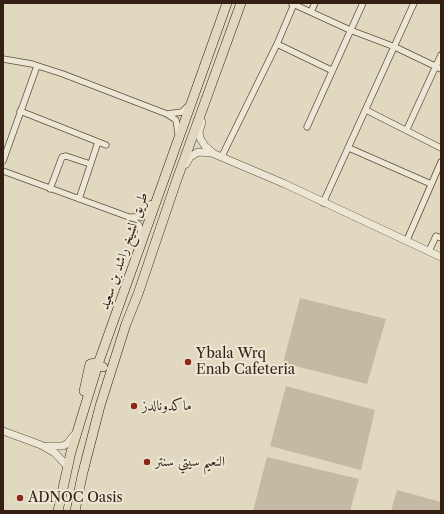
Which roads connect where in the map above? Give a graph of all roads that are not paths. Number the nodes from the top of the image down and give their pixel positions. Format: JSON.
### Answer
{"nodes":[{"id":1,"x":227,"y":3,"type":"edge"},
{"id":2,"x":242,"y":3,"type":"edge"},
{"id":3,"x":315,"y":3,"type":"edge"},
{"id":4,"x":363,"y":3,"type":"edge"},
{"id":5,"x":414,"y":3,"type":"edge"},
{"id":6,"x":292,"y":4,"type":"edge"},
{"id":7,"x":311,"y":12,"type":"junction"},
{"id":8,"x":350,"y":30,"type":"junction"},
{"id":9,"x":277,"y":44,"type":"junction"},
{"id":10,"x":396,"y":47,"type":"junction"},
{"id":11,"x":441,"y":55,"type":"edge"},
{"id":12,"x":3,"y":59,"type":"edge"},
{"id":13,"x":37,"y":66,"type":"junction"},
{"id":14,"x":438,"y":67,"type":"edge"},
{"id":15,"x":331,"y":70,"type":"junction"},
{"id":16,"x":208,"y":95,"type":"junction"},
{"id":17,"x":191,"y":104,"type":"junction"},
{"id":18,"x":366,"y":110,"type":"junction"},
{"id":19,"x":20,"y":111,"type":"junction"},
{"id":20,"x":167,"y":114,"type":"junction"},
{"id":21,"x":307,"y":127,"type":"dead end"},
{"id":22,"x":407,"y":129,"type":"junction"},
{"id":23,"x":177,"y":141,"type":"junction"},
{"id":24,"x":98,"y":142,"type":"junction"},
{"id":25,"x":106,"y":145,"type":"dead end"},
{"id":26,"x":349,"y":148,"type":"junction"},
{"id":27,"x":441,"y":148,"type":"edge"},
{"id":28,"x":212,"y":152,"type":"junction"},
{"id":29,"x":222,"y":156,"type":"junction"},
{"id":30,"x":3,"y":161,"type":"edge"},
{"id":31,"x":441,"y":162,"type":"edge"},
{"id":32,"x":90,"y":164,"type":"junction"},
{"id":33,"x":3,"y":171,"type":"edge"},
{"id":34,"x":176,"y":182,"type":"junction"},
{"id":35,"x":431,"y":184,"type":"junction"},
{"id":36,"x":50,"y":189,"type":"junction"},
{"id":37,"x":160,"y":191,"type":"junction"},
{"id":38,"x":79,"y":199,"type":"junction"},
{"id":39,"x":323,"y":203,"type":"junction"},
{"id":40,"x":129,"y":217,"type":"junction"},
{"id":41,"x":162,"y":226,"type":"junction"},
{"id":42,"x":441,"y":238,"type":"edge"},
{"id":43,"x":407,"y":240,"type":"junction"},
{"id":44,"x":429,"y":251,"type":"junction"},
{"id":45,"x":137,"y":256,"type":"junction"},
{"id":46,"x":441,"y":257,"type":"edge"},
{"id":47,"x":98,"y":364,"type":"junction"},
{"id":48,"x":100,"y":406,"type":"junction"},
{"id":49,"x":79,"y":426,"type":"junction"},
{"id":50,"x":3,"y":431,"type":"edge"},
{"id":51,"x":41,"y":445,"type":"junction"},
{"id":52,"x":68,"y":466,"type":"junction"},
{"id":53,"x":58,"y":511,"type":"edge"},
{"id":54,"x":75,"y":511,"type":"edge"}],
"edges":[{"from":1,"to":17,"type":"main road","name":"طريق الشيخ راشد بن سعيد"},
{"from":2,"to":16,"type":"main road","name":"طريق الشيخ راشد بن سعيد"},
{"from":3,"to":7,"type":"street"},
{"from":4,"to":8,"type":"street"},
{"from":5,"to":10,"type":"street"},
{"from":6,"to":7,"type":"street"},
{"from":6,"to":9,"type":"street"},
{"from":7,"to":8,"type":"street"},
{"from":8,"to":10,"type":"street"},
{"from":8,"to":15,"type":"street"},
{"from":9,"to":15,"type":"street"},
{"from":9,"to":29,"type":"street"},
{"from":10,"to":14,"type":"street"},
{"from":10,"to":18,"type":"street"},
{"from":11,"to":14,"type":"street"},
{"from":12,"to":13,"type":"street"},
{"from":13,"to":19,"type":"street"},
{"from":13,"to":20,"type":"street"},
{"from":14,"to":22,"type":"street"},
{"from":15,"to":21,"type":"street"},
{"from":16,"to":28,"type":"street"},
{"from":16,"to":34,"type":"main road","name":"طريق الشيخ راشد بن سعيد"},
{"from":17,"to":20,"type":"street"},
{"from":17,"to":23,"type":"main road","name":"طريق الشيخ راشد بن سعيد"},
{"from":18,"to":22,"type":"street"},
{"from":18,"to":26,"type":"street"},
{"from":19,"to":24,"type":"street"},
{"from":19,"to":30,"type":"street"},
{"from":20,"to":23,"type":"street"},
{"from":22,"to":27,"type":"street"},
{"from":23,"to":37,"type":"main road","name":"طريق الشيخ راشد بن سعيد"},
{"from":24,"to":25,"type":"street"},
{"from":24,"to":32,"type":"street"},
{"from":26,"to":35,"type":"street"},
{"from":26,"to":39,"type":"street"},
{"from":28,"to":29,"type":"street"},
{"from":28,"to":34,"type":"street"},
{"from":29,"to":39,"type":"street"},
{"from":31,"to":35,"type":"street"},
{"from":32,"to":36,"type":"street"},
{"from":32,"to":38,"type":"street"},
{"from":33,"to":36,"type":"street"},
{"from":34,"to":41,"type":"main road","name":"طريق الشيخ راشد بن سعيد"},
{"from":35,"to":43,"type":"street"},
{"from":36,"to":38,"type":"street"},
{"from":37,"to":40,"type":"street"},
{"from":37,"to":41,"type":"main road"},
{"from":37,"to":45,"type":"main road","name":"طريق الشيخ راشد بن سعيد"},
{"from":38,"to":40,"type":"street"},
{"from":39,"to":43,"type":"street"},
{"from":40,"to":45,"type":"street"},
{"from":41,"to":48,"type":"main road","name":"طريق الشيخ راشد بن سعيد"},
{"from":42,"to":44,"type":"street"},
{"from":43,"to":44,"type":"street"},
{"from":44,"to":46,"type":"street"},
{"from":45,"to":47,"type":"main road","name":"طريق الشيخ راشد بن سعيد"},
{"from":47,"to":48,"type":"main road"},
{"from":47,"to":49,"type":"main road","name":"طريق الشيخ راشد بن سعيد"},
{"from":48,"to":54,"type":"main road","name":"طريق الشيخ راشد بن سعيد"},
{"from":49,"to":51,"type":"street"},
{"from":49,"to":52,"type":"main road","name":"طريق الشيخ راشد بن سعيد"},
{"from":50,"to":51,"type":"street"},
{"from":51,"to":52,"type":"street"},
{"from":52,"to":53,"type":"main road","name":"طريق الشيخ راشد بن سعيد"}]}
